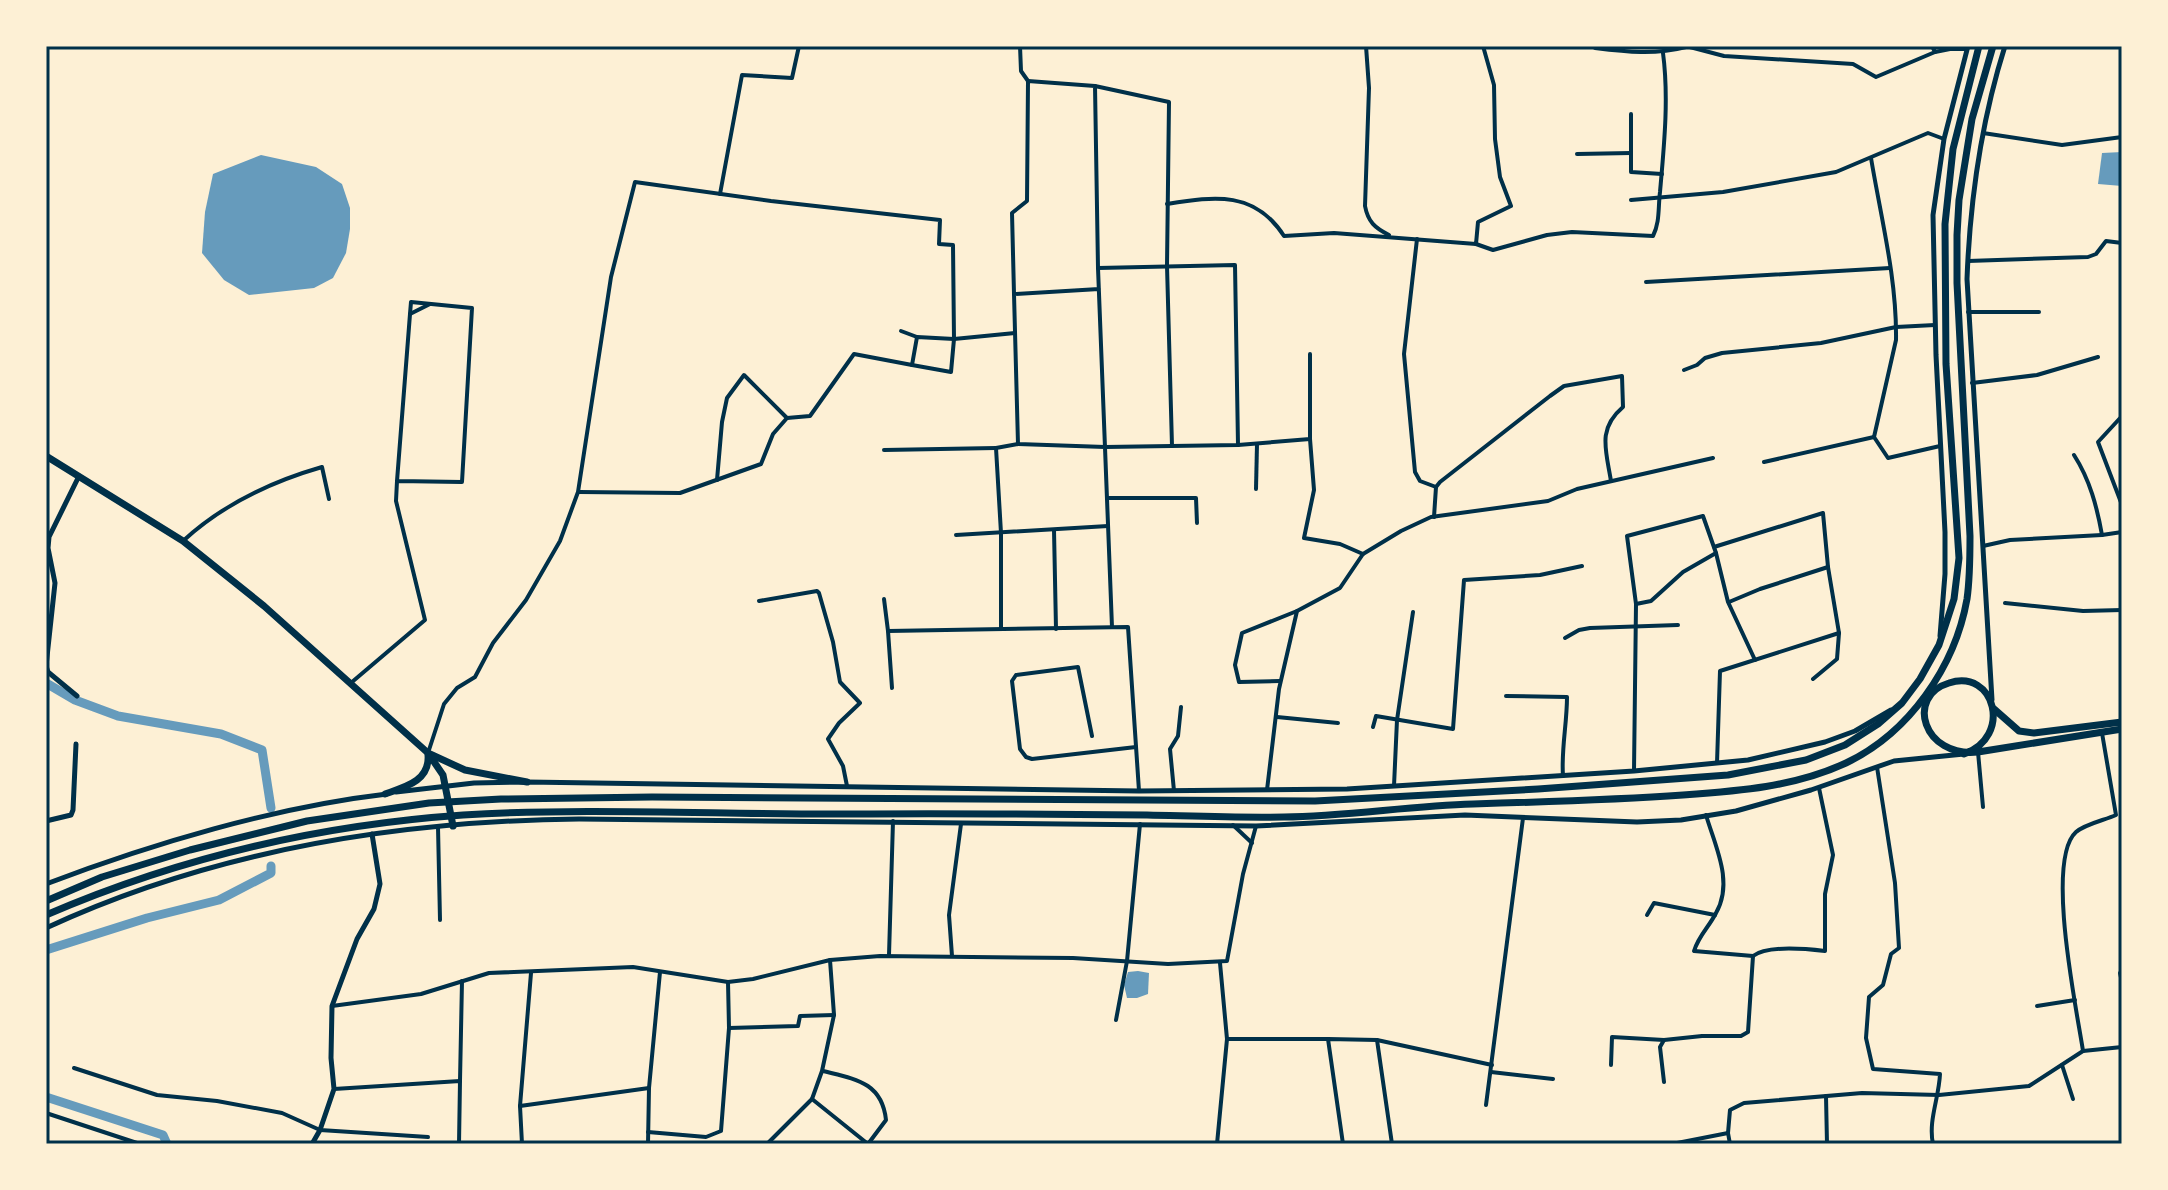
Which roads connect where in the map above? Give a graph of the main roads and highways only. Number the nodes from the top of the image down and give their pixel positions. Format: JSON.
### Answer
{"nodes":[{"id":1,"x":1979,"y":46,"type":"edge"},
{"id":2,"x":1993,"y":46,"type":"edge"},
{"id":3,"x":46,"y":456,"type":"edge"},
{"id":4,"x":1920,"y":679,"type":"junction"},
{"id":5,"x":1931,"y":695,"type":"junction"},
{"id":6,"x":1994,"y":709,"type":"junction"},
{"id":7,"x":2122,"y":722,"type":"edge"},
{"id":8,"x":2100,"y":729,"type":"junction"},
{"id":9,"x":2122,"y":729,"type":"edge"},
{"id":10,"x":428,"y":753,"type":"junction"},
{"id":11,"x":1964,"y":754,"type":"junction"},
{"id":12,"x":527,"y":782,"type":"road end"},
{"id":13,"x":385,"y":794,"type":"road end"},
{"id":14,"x":453,"y":826,"type":"road end"},
{"id":15,"x":46,"y":901,"type":"edge"},
{"id":16,"x":46,"y":915,"type":"edge"}],
"edges":[{"from":1,"to":4,"type":"main road"},
{"from":2,"to":16,"type":"main road"},
{"from":3,"to":10,"type":"main road"},
{"from":4,"to":5,"type":"main road"},
{"from":4,"to":15,"type":"main road"},
{"from":5,"to":6,"type":"main road"},
{"from":5,"to":11,"type":"main road"},
{"from":6,"to":8,"type":"main road"},
{"from":6,"to":11,"type":"main road"},
{"from":7,"to":8,"type":"main road"},
{"from":8,"to":9,"type":"main road"},
{"from":8,"to":11,"type":"main road"},
{"from":10,"to":12,"type":"main road"},
{"from":10,"to":13,"type":"main road"},
{"from":10,"to":14,"type":"main road"}]}
